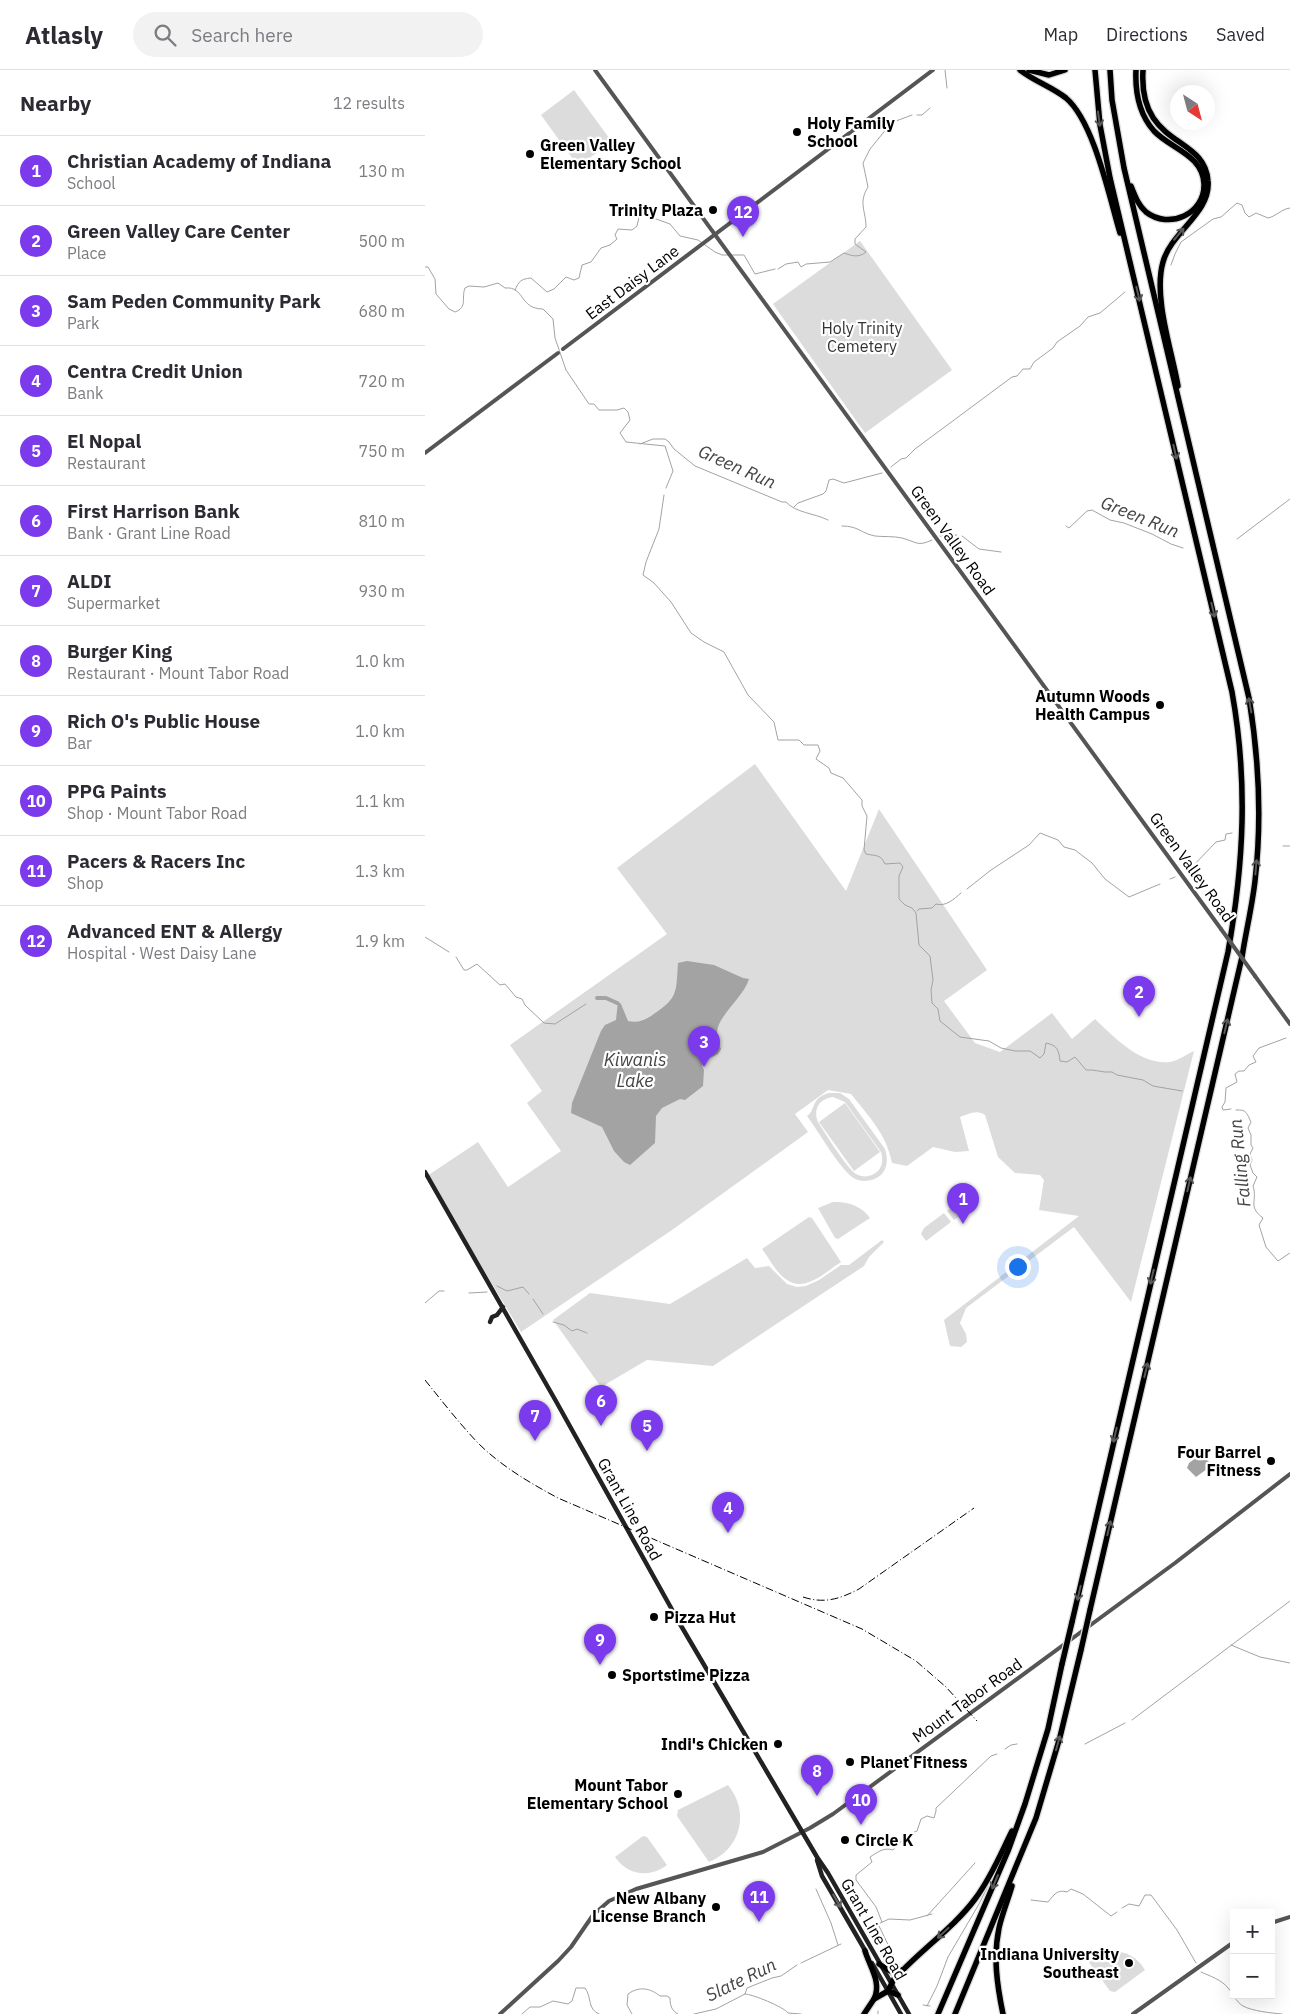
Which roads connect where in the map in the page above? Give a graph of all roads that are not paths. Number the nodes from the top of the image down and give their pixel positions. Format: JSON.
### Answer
{"nodes":[{"id":1,"x":595,"y":70,"type":"edge"},
{"id":2,"x":933,"y":70,"type":"edge"},
{"id":3,"x":1020,"y":70,"type":"edge"},
{"id":4,"x":1029,"y":70,"type":"edge"},
{"id":5,"x":1065,"y":70,"type":"edge"},
{"id":6,"x":1095,"y":70,"type":"edge"},
{"id":7,"x":1110,"y":70,"type":"edge"},
{"id":8,"x":1136,"y":70,"type":"edge"},
{"id":9,"x":1143,"y":70,"type":"edge"},
{"id":10,"x":1119,"y":144,"type":"junction"},
{"id":11,"x":715,"y":235,"type":"junction"},
{"id":12,"x":1134,"y":279,"type":"junction"},
{"id":13,"x":563,"y":349,"type":"dead end"},
{"id":14,"x":558,"y":353,"type":"dead end"},
{"id":15,"x":1185,"y":433,"type":"junction"},
{"id":16,"x":425,"y":454,"type":"edge"},
{"id":17,"x":1290,"y":1024,"type":"edge"},
{"id":18,"x":425,"y":1172,"type":"edge"},
{"id":19,"x":503,"y":1307,"type":"junction"},
{"id":20,"x":490,"y":1322,"type":"dead end"},
{"id":21,"x":1290,"y":1474,"type":"edge"},
{"id":22,"x":1025,"y":1804,"type":"junction"},
{"id":23,"x":802,"y":1832,"type":"junction"},
{"id":24,"x":1026,"y":1844,"type":"junction"},
{"id":25,"x":817,"y":1857,"type":"junction"},
{"id":26,"x":1290,"y":1917,"type":"edge"},
{"id":27,"x":1275,"y":1922,"type":"edge"},
{"id":28,"x":1230,"y":1945,"type":"edge"},
{"id":29,"x":865,"y":1951,"type":"junction"},
{"id":30,"x":879,"y":1964,"type":"junction"},
{"id":31,"x":906,"y":1967,"type":"junction"},
{"id":32,"x":891,"y":1984,"type":"junction"},
{"id":33,"x":888,"y":1991,"type":"junction"},
{"id":34,"x":898,"y":1995,"type":"junction"},
{"id":35,"x":874,"y":1999,"type":"junction"},
{"id":36,"x":500,"y":2014,"type":"edge"},
{"id":37,"x":864,"y":2014,"type":"edge"},
{"id":38,"x":901,"y":2014,"type":"edge"},
{"id":39,"x":909,"y":2014,"type":"edge"},
{"id":40,"x":938,"y":2014,"type":"edge"},
{"id":41,"x":955,"y":2014,"type":"edge"},
{"id":42,"x":1003,"y":2014,"type":"edge"},
{"id":43,"x":1133,"y":2014,"type":"edge"}],
"edges":[{"from":1,"to":11,"type":"street","name":"Green Valley Road"},
{"from":2,"to":11,"type":"street","name":"East Daisy Lane"},
{"from":3,"to":12,"type":"highway"},
{"from":4,"to":5,"type":"highway"},
{"from":6,"to":12,"type":"highway","one_way":true},
{"from":7,"to":10,"type":"highway"},
{"from":8,"to":10,"type":"highway"},
{"from":15,"to":9,"type":"highway","one_way":true},
{"from":10,"to":15,"type":"highway"},
{"from":11,"to":13,"type":"street","name":"East Daisy Lane"},
{"from":11,"to":17,"type":"street","name":"Green Valley Road","bridge":true},
{"from":12,"to":22,"type":"highway","one_way":true,"bridge":true},
{"from":14,"to":16,"type":"street"},
{"from":24,"to":15,"type":"highway","one_way":true,"bridge":true},
{"from":18,"to":19,"type":"main road","name":"Grant Line Road"},
{"from":19,"to":20,"type":"main road"},
{"from":19,"to":23,"type":"main road","name":"Grant Line Road"},
{"from":21,"to":23,"type":"street","name":"Mount Tabor Road"},
{"from":22,"to":31,"type":"highway","one_way":true},
{"from":22,"to":40,"type":"highway","one_way":true},
{"from":23,"to":25,"type":"main road","name":"Grant Line Road"},
{"from":23,"to":36,"type":"street","name":"Mount Tabor Road"},
{"from":24,"to":41,"type":"highway"},
{"from":24,"to":42,"type":"highway"},
{"from":25,"to":29,"type":"main road","name":"Grant Line Road","one_way":true},
{"from":25,"to":30,"type":"main road","name":"Grant Line Road"},
{"from":26,"to":27,"type":"street"},
{"from":28,"to":43,"type":"street"},
{"from":29,"to":33,"type":"main road","name":"Grant Line Road"},
{"from":29,"to":35,"type":"highway"},
{"from":30,"to":31,"type":"highway"},
{"from":30,"to":32,"type":"main road","name":"Grant Line Road"},
{"from":31,"to":32,"type":"highway"},
{"from":32,"to":33,"type":"highway"},
{"from":32,"to":34,"type":"main road","name":"Grant Line Road"},
{"from":33,"to":34,"type":"highway"},
{"from":33,"to":35,"type":"highway"},
{"from":33,"to":38,"type":"main road","name":"Grant Line Road"},
{"from":34,"to":39,"type":"main road","name":"Grant Line Road"},
{"from":35,"to":37,"type":"highway"}]}
